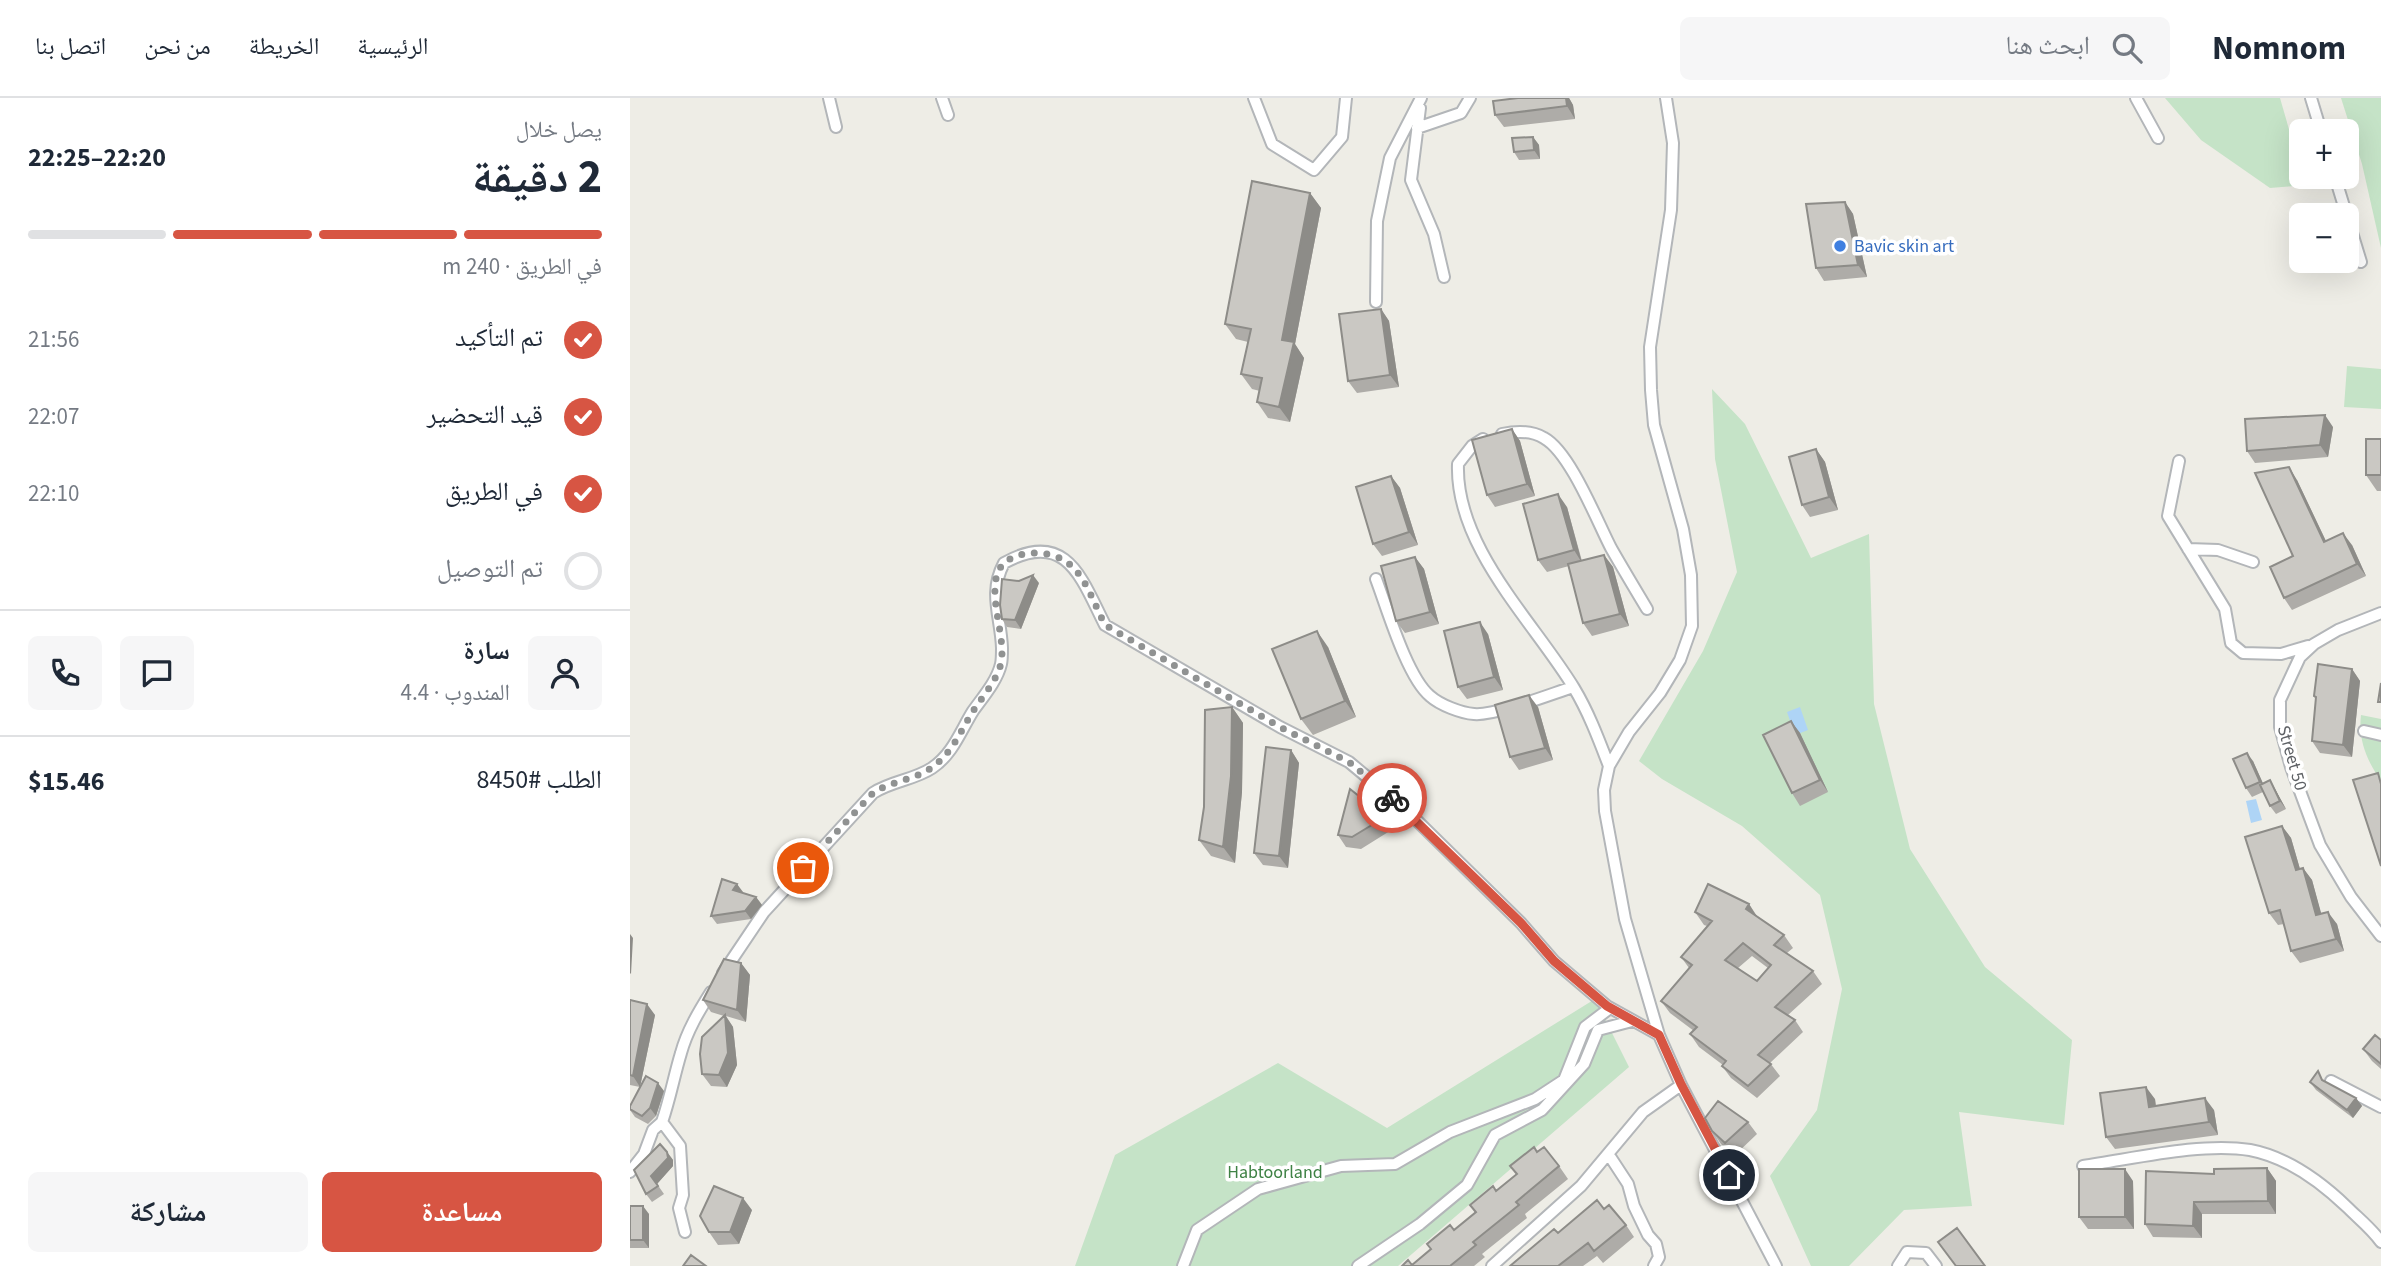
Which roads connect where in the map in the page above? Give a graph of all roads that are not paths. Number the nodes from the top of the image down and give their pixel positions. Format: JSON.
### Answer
{"nodes":[{"id":1,"x":829,"y":98,"type":"edge"},
{"id":2,"x":942,"y":98,"type":"edge"},
{"id":3,"x":1254,"y":98,"type":"edge"},
{"id":4,"x":1346,"y":98,"type":"edge"},
{"id":5,"x":1470,"y":98,"type":"edge"},
{"id":6,"x":1666,"y":98,"type":"edge"},
{"id":7,"x":2136,"y":98,"type":"edge"},
{"id":8,"x":2311,"y":98,"type":"edge"},
{"id":9,"x":1421,"y":100,"type":"edge"},
{"id":10,"x":948,"y":115,"type":"dead end"},
{"id":11,"x":2317,"y":119,"type":"edge"},
{"id":12,"x":836,"y":127,"type":"dead end"},
{"id":13,"x":1417,"y":128,"type":"junction"},
{"id":14,"x":2158,"y":138,"type":"dead end"},
{"id":15,"x":2339,"y":189,"type":"edge"},
{"id":16,"x":2361,"y":262,"type":"dead end"},
{"id":17,"x":1444,"y":277,"type":"dead end"},
{"id":18,"x":1376,"y":302,"type":"dead end"},
{"id":19,"x":2179,"y":461,"type":"dead end"},
{"id":20,"x":2188,"y":549,"type":"junction"},
{"id":21,"x":2253,"y":562,"type":"dead end"},
{"id":22,"x":1376,"y":579,"type":"dead end"},
{"id":23,"x":1647,"y":609,"type":"dead end"},
{"id":24,"x":2381,"y":613,"type":"edge"},
{"id":25,"x":2314,"y":644,"type":"junction"},
{"id":26,"x":1573,"y":687,"type":"junction"},
{"id":27,"x":2364,"y":731,"type":"dead end"},
{"id":28,"x":2381,"y":735,"type":"edge"},
{"id":29,"x":1609,"y":766,"type":"junction"},
{"id":30,"x":2381,"y":936,"type":"edge"},
{"id":31,"x":1610,"y":1008,"type":"junction"},
{"id":32,"x":1632,"y":1021,"type":"junction"},
{"id":33,"x":1659,"y":1035,"type":"junction"},
{"id":34,"x":2331,"y":1080,"type":"dead end"},
{"id":35,"x":1681,"y":1084,"type":"junction"},
{"id":36,"x":2381,"y":1107,"type":"edge"},
{"id":37,"x":662,"y":1122,"type":"junction"},
{"id":38,"x":1609,"y":1155,"type":"junction"},
{"id":39,"x":2084,"y":1166,"type":"edge"},
{"id":40,"x":630,"y":1172,"type":"edge"},
{"id":41,"x":685,"y":1232,"type":"dead end"},
{"id":42,"x":2381,"y":1242,"type":"edge"},
{"id":43,"x":1183,"y":1266,"type":"edge"},
{"id":44,"x":1358,"y":1266,"type":"edge"},
{"id":45,"x":1492,"y":1266,"type":"edge"},
{"id":46,"x":1654,"y":1266,"type":"edge"},
{"id":47,"x":1776,"y":1266,"type":"edge"},
{"id":48,"x":1898,"y":1266,"type":"edge"},
{"id":49,"x":1936,"y":1266,"type":"edge"}],
"edges":[{"from":1,"to":12,"type":"street"},
{"from":2,"to":10,"type":"street"},
{"from":3,"to":4,"type":"street"},
{"from":5,"to":13,"type":"street"},
{"from":6,"to":29,"type":"street"},
{"from":7,"to":14,"type":"street"},
{"from":8,"to":11,"type":"street"},
{"from":9,"to":13,"type":"street"},
{"from":9,"to":18,"type":"street"},
{"from":13,"to":17,"type":"street"},
{"from":15,"to":16,"type":"street"},
{"from":19,"to":20,"type":"street"},
{"from":20,"to":21,"type":"street"},
{"from":20,"to":25,"type":"street"},
{"from":22,"to":26,"type":"street"},
{"from":23,"to":26,"type":"street"},
{"from":24,"to":25,"type":"street","name":"Street 50"},
{"from":25,"to":30,"type":"street","name":"Street 50"},
{"from":26,"to":29,"type":"street"},
{"from":27,"to":28,"type":"street"},
{"from":29,"to":33,"type":"street"},
{"from":31,"to":32,"type":"street"},
{"from":31,"to":37,"type":"street"},
{"from":31,"to":43,"type":"street"},
{"from":32,"to":33,"type":"street"},
{"from":32,"to":44,"type":"street"},
{"from":33,"to":35,"type":"street"},
{"from":34,"to":36,"type":"street"},
{"from":35,"to":38,"type":"street"},
{"from":35,"to":47,"type":"street"},
{"from":37,"to":40,"type":"street"},
{"from":37,"to":41,"type":"street"},
{"from":38,"to":45,"type":"street"},
{"from":38,"to":46,"type":"street"},
{"from":39,"to":42,"type":"street"},
{"from":48,"to":49,"type":"street"}]}
